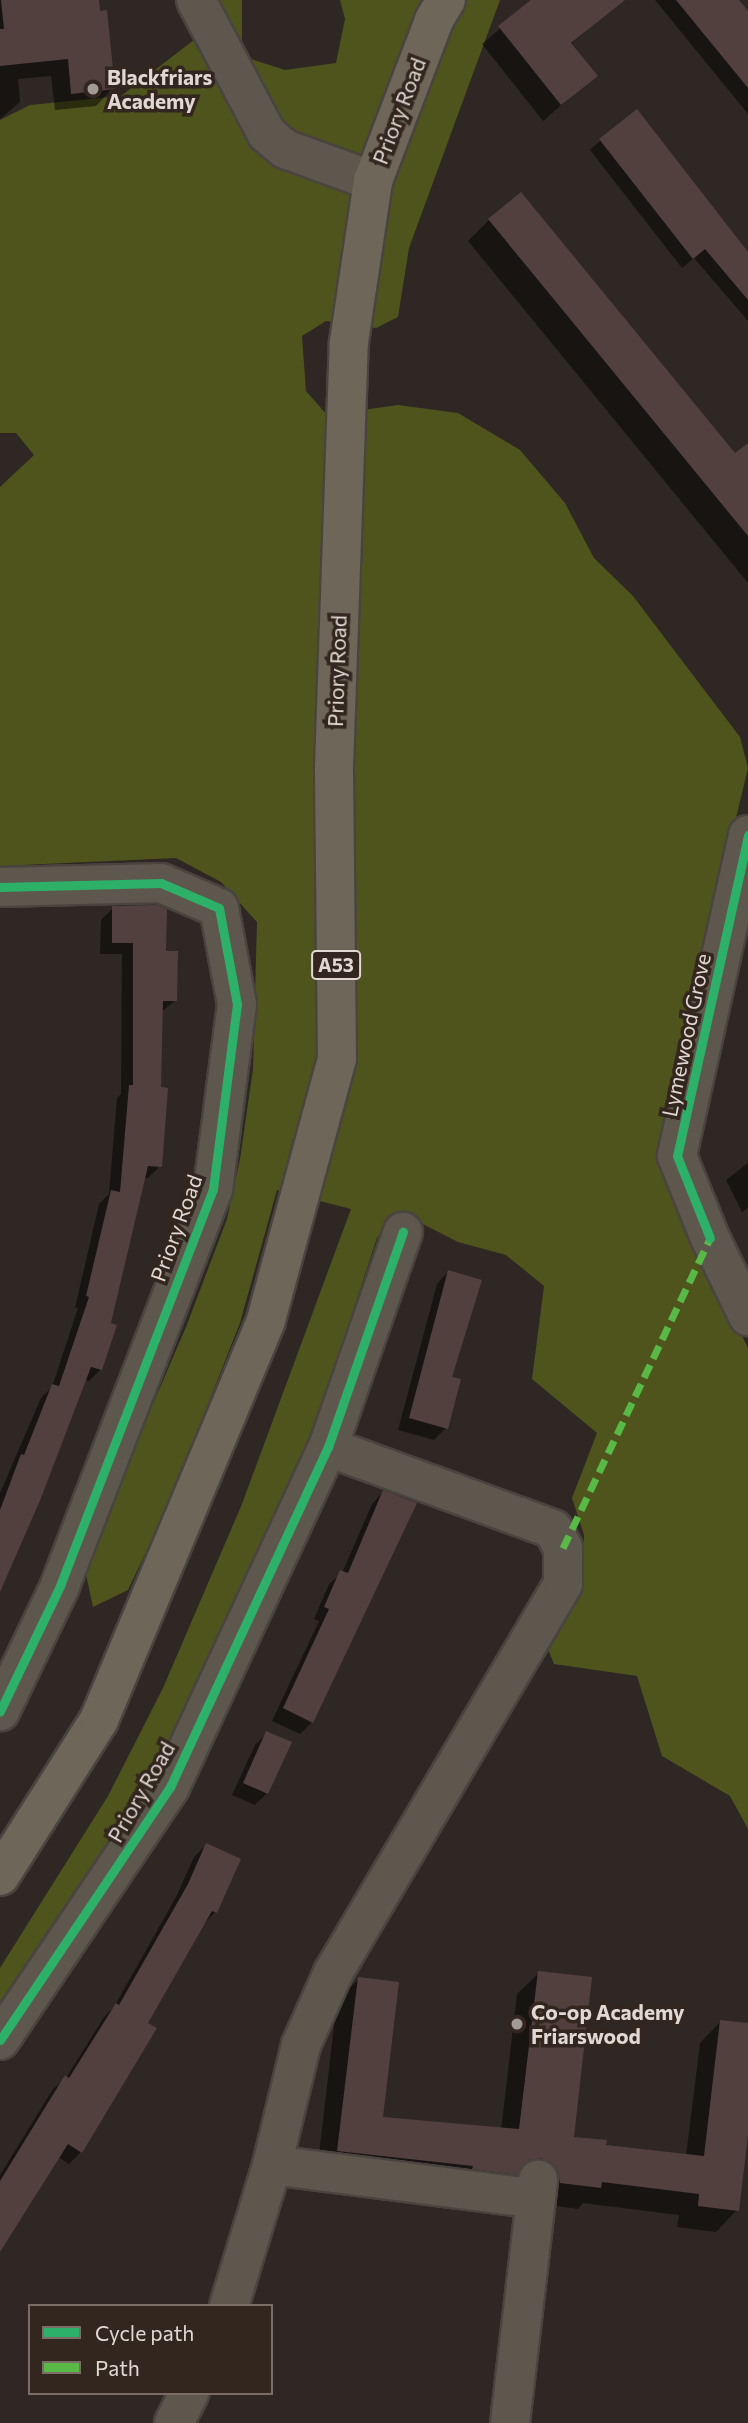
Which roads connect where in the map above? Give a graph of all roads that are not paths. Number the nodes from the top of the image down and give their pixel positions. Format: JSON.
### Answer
{"nodes":[{"id":1,"x":196,"y":0,"type":"edge"},
{"id":2,"x":446,"y":0,"type":"edge"},
{"id":3,"x":373,"y":181,"type":"junction"},
{"id":4,"x":748,"y":835,"type":"edge"},
{"id":5,"x":0,"y":887,"type":"edge"},
{"id":6,"x":403,"y":1232,"type":"dead end"},
{"id":7,"x":748,"y":1316,"type":"edge"},
{"id":8,"x":328,"y":1447,"type":"junction"},
{"id":9,"x":0,"y":1710,"type":"edge"},
{"id":10,"x":0,"y":1876,"type":"edge"},
{"id":11,"x":0,"y":2040,"type":"edge"},
{"id":12,"x":272,"y":2165,"type":"junction"},
{"id":13,"x":230,"y":2304,"type":"edge"},
{"id":14,"x":188,"y":2395,"type":"edge"},
{"id":15,"x":174,"y":2423,"type":"edge"},
{"id":16,"x":510,"y":2423,"type":"edge"}],
"edges":[{"from":1,"to":3,"type":"street"},
{"from":2,"to":3,"type":"highway","name":"Priory Road","number":"A53"},
{"from":3,"to":10,"type":"highway","name":"Priory Road","number":"A53"},
{"from":4,"to":7,"type":"street","name":"Lymewood Grove"},
{"from":5,"to":9,"type":"street","name":"Priory Road"},
{"from":6,"to":8,"type":"street","name":"Priory Road"},
{"from":8,"to":11,"type":"street","name":"Priory Road"},
{"from":8,"to":12,"type":"street"},
{"from":12,"to":13,"type":"street"},
{"from":12,"to":16,"type":"street"},
{"from":14,"to":15,"type":"street"}]}
